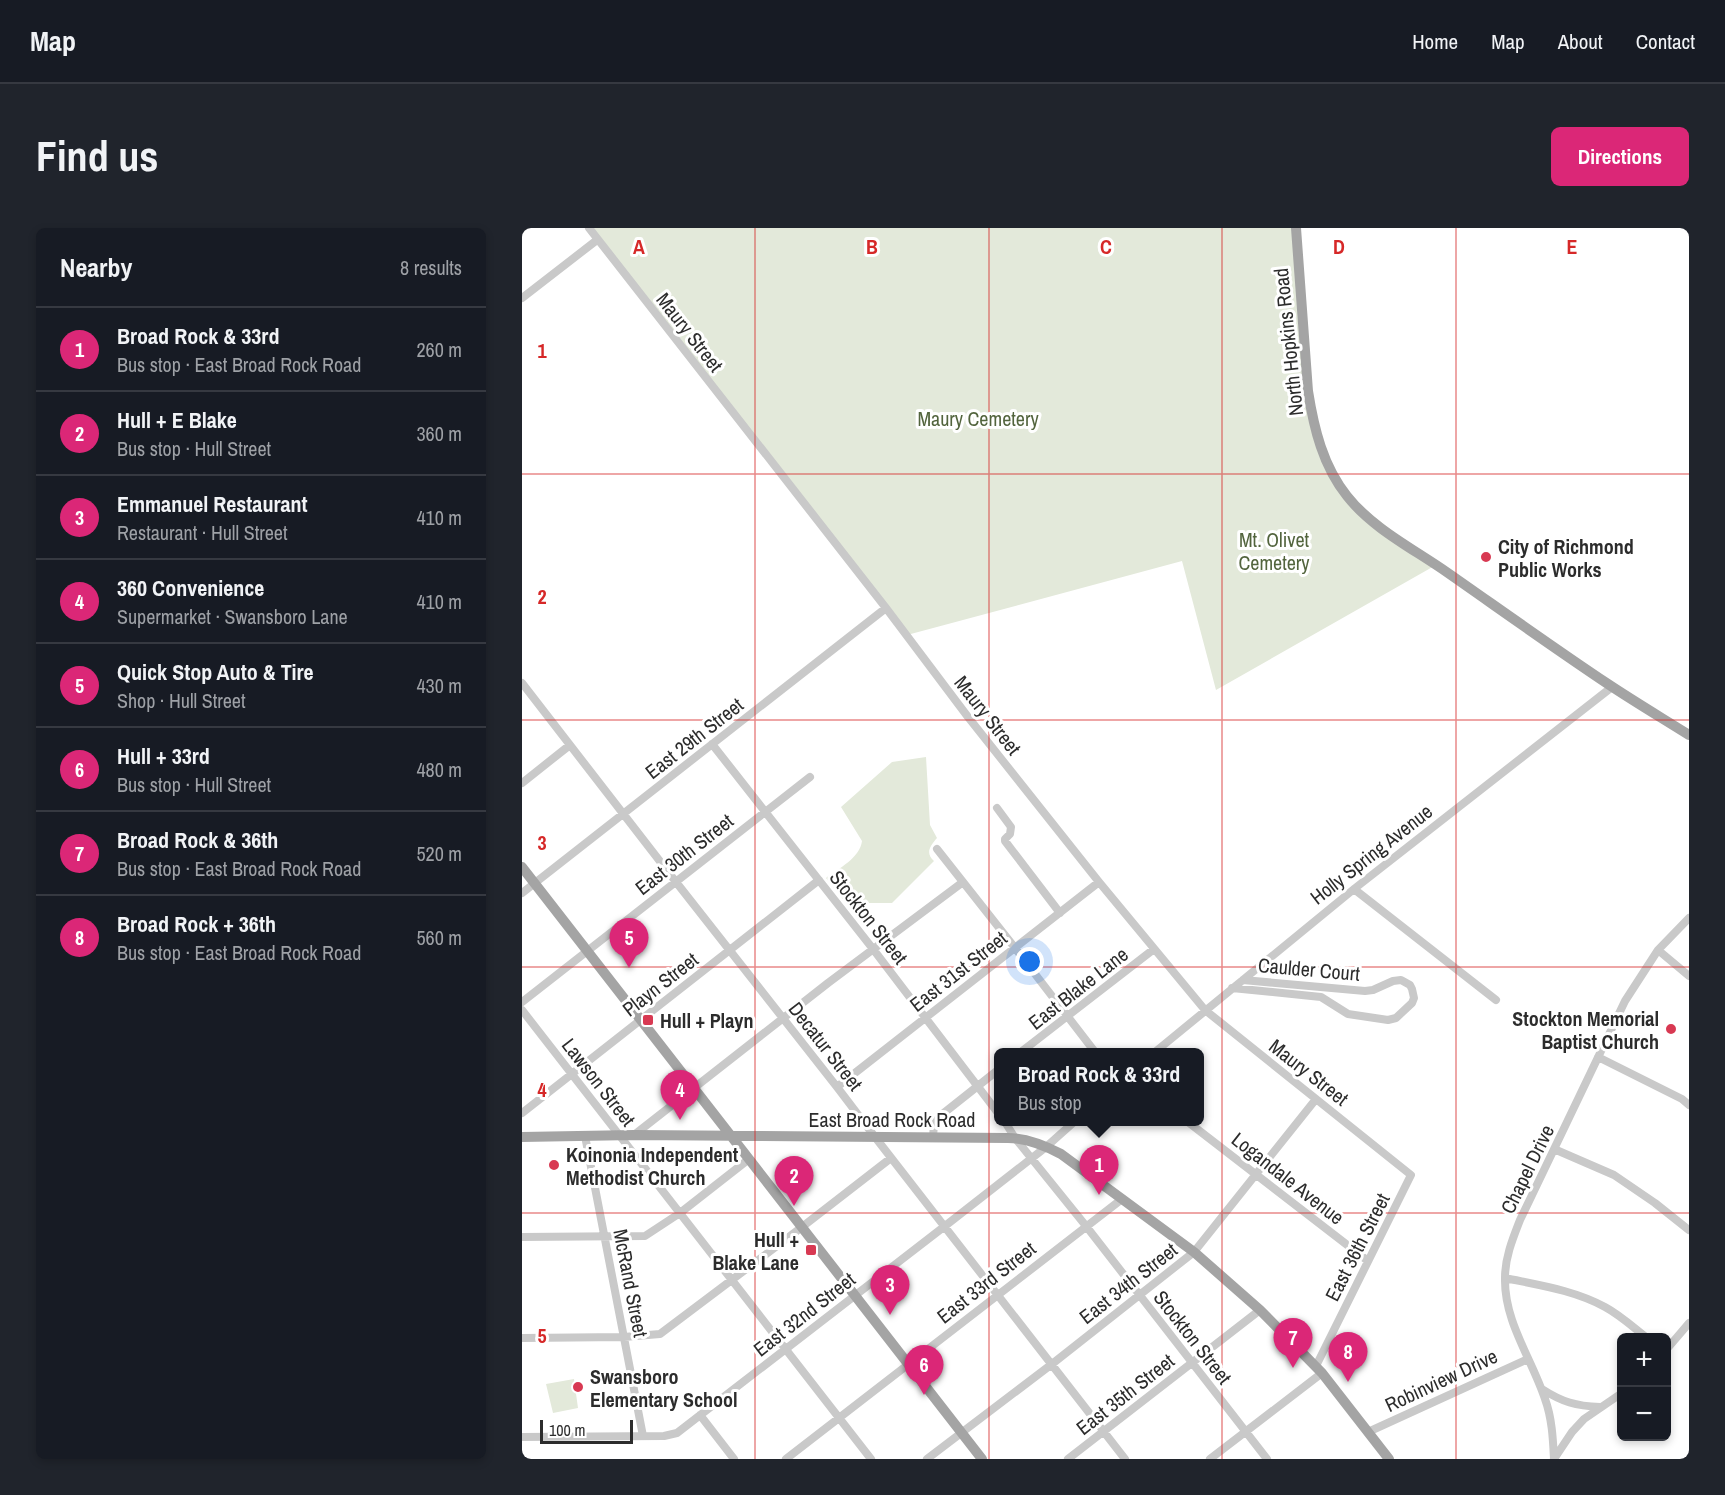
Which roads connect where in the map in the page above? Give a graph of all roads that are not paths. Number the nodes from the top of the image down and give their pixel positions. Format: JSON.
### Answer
{"nodes":[{"id":1,"x":589,"y":228,"type":"edge"},
{"id":2,"x":1296,"y":228,"type":"edge"},
{"id":3,"x":597,"y":240,"type":"junction"},
{"id":4,"x":522,"y":298,"type":"edge"},
{"id":5,"x":886,"y":608,"type":"junction"},
{"id":6,"x":522,"y":683,"type":"edge"},
{"id":7,"x":1612,"y":687,"type":"junction"},
{"id":8,"x":1689,"y":735,"type":"edge"},
{"id":9,"x":712,"y":744,"type":"junction"},
{"id":10,"x":570,"y":745,"type":"junction"},
{"id":11,"x":810,"y":777,"type":"dead end"},
{"id":12,"x":522,"y":783,"type":"edge"},
{"id":13,"x":997,"y":808,"type":"dead end"},
{"id":14,"x":765,"y":812,"type":"junction"},
{"id":15,"x":623,"y":813,"type":"junction"},
{"id":16,"x":937,"y":849,"type":"dead end"},
{"id":17,"x":522,"y":867,"type":"edge"},
{"id":18,"x":819,"y":880,"type":"junction"},
{"id":19,"x":676,"y":882,"type":"junction"},
{"id":20,"x":963,"y":882,"type":"junction"},
{"id":21,"x":1099,"y":882,"type":"junction"},
{"id":22,"x":534,"y":883,"type":"junction"},
{"id":23,"x":1353,"y":888,"type":"junction"},
{"id":24,"x":522,"y":893,"type":"edge"},
{"id":25,"x":1060,"y":914,"type":"junction"},
{"id":26,"x":1689,"y":918,"type":"edge"},
{"id":27,"x":1016,"y":948,"type":"junction"},
{"id":28,"x":873,"y":949,"type":"junction"},
{"id":29,"x":1154,"y":949,"type":"junction"},
{"id":30,"x":730,"y":950,"type":"junction"},
{"id":31,"x":1658,"y":950,"type":"junction"},
{"id":32,"x":588,"y":951,"type":"junction"},
{"id":33,"x":1689,"y":976,"type":"edge"},
{"id":34,"x":1243,"y":980,"type":"junction"},
{"id":35,"x":1232,"y":988,"type":"junction"},
{"id":36,"x":1496,"y":1000,"type":"dead end"},
{"id":37,"x":522,"y":1002,"type":"edge"},
{"id":38,"x":522,"y":1010,"type":"edge"},
{"id":39,"x":1205,"y":1010,"type":"junction"},
{"id":40,"x":926,"y":1017,"type":"junction"},
{"id":41,"x":1067,"y":1017,"type":"junction"},
{"id":42,"x":783,"y":1018,"type":"junction"},
{"id":43,"x":641,"y":1020,"type":"junction"},
{"id":44,"x":1028,"y":1048,"type":"edge"},
{"id":45,"x":1091,"y":1048,"type":"edge"},
{"id":46,"x":1161,"y":1048,"type":"edge"},
{"id":47,"x":1598,"y":1057,"type":"junction"},
{"id":48,"x":572,"y":1073,"type":"junction"},
{"id":49,"x":994,"y":1075,"type":"edge"},
{"id":50,"x":979,"y":1086,"type":"junction"},
{"id":51,"x":837,"y":1087,"type":"junction"},
{"id":52,"x":694,"y":1088,"type":"junction"},
{"id":53,"x":1316,"y":1099,"type":"junction"},
{"id":54,"x":1689,"y":1105,"type":"edge"},
{"id":55,"x":994,"y":1106,"type":"edge"},
{"id":56,"x":522,"y":1113,"type":"edge"},
{"id":57,"x":1008,"y":1126,"type":"edge"},
{"id":58,"x":1070,"y":1126,"type":"edge"},
{"id":59,"x":1193,"y":1126,"type":"edge"},
{"id":60,"x":620,"y":1135,"type":"junction"},
{"id":61,"x":634,"y":1135,"type":"junction"},
{"id":62,"x":585,"y":1136,"type":"junction"},
{"id":63,"x":522,"y":1137,"type":"edge"},
{"id":64,"x":732,"y":1137,"type":"junction"},
{"id":65,"x":874,"y":1137,"type":"junction"},
{"id":66,"x":933,"y":1137,"type":"junction"},
{"id":67,"x":1015,"y":1138,"type":"junction"},
{"id":68,"x":1046,"y":1147,"type":"junction"},
{"id":69,"x":1554,"y":1149,"type":"junction"},
{"id":70,"x":891,"y":1158,"type":"junction"},
{"id":71,"x":1032,"y":1158,"type":"junction"},
{"id":72,"x":749,"y":1159,"type":"junction"},
{"id":73,"x":1256,"y":1174,"type":"junction"},
{"id":74,"x":1411,"y":1175,"type":"joint"},
{"id":75,"x":1122,"y":1199,"type":"junction"},
{"id":76,"x":680,"y":1213,"type":"junction"},
{"id":77,"x":945,"y":1226,"type":"junction"},
{"id":78,"x":1086,"y":1226,"type":"junction"},
{"id":79,"x":802,"y":1227,"type":"junction"},
{"id":80,"x":1689,"y":1230,"type":"edge"},
{"id":81,"x":605,"y":1236,"type":"junction"},
{"id":82,"x":522,"y":1237,"type":"edge"},
{"id":83,"x":1194,"y":1252,"type":"junction"},
{"id":84,"x":1368,"y":1261,"type":"junction"},
{"id":85,"x":1505,"y":1278,"type":"junction"},
{"id":86,"x":732,"y":1280,"type":"junction"},
{"id":87,"x":1139,"y":1294,"type":"junction"},
{"id":88,"x":997,"y":1295,"type":"junction"},
{"id":89,"x":855,"y":1296,"type":"junction"},
{"id":90,"x":1260,"y":1310,"type":"junction"},
{"id":91,"x":1689,"y":1323,"type":"edge"},
{"id":92,"x":1641,"y":1333,"type":"edge"},
{"id":93,"x":624,"y":1337,"type":"junction"},
{"id":94,"x":522,"y":1338,"type":"edge"},
{"id":95,"x":1671,"y":1344,"type":"edge"},
{"id":96,"x":785,"y":1349,"type":"junction"},
{"id":97,"x":1528,"y":1359,"type":"junction"},
{"id":98,"x":1192,"y":1362,"type":"junction"},
{"id":99,"x":908,"y":1364,"type":"junction"},
{"id":100,"x":1052,"y":1364,"type":"junction"},
{"id":101,"x":1319,"y":1369,"type":"junction"},
{"id":102,"x":1542,"y":1389,"type":"junction"},
{"id":103,"x":1617,"y":1396,"type":"edge"},
{"id":104,"x":1600,"y":1407,"type":"junction"},
{"id":105,"x":700,"y":1415,"type":"junction"},
{"id":106,"x":839,"y":1418,"type":"junction"},
{"id":107,"x":1103,"y":1431,"type":"junction"},
{"id":108,"x":1245,"y":1431,"type":"junction"},
{"id":109,"x":1368,"y":1432,"type":"junction"},
{"id":110,"x":961,"y":1433,"type":"junction"},
{"id":111,"x":643,"y":1436,"type":"junction"},
{"id":112,"x":522,"y":1437,"type":"edge"},
{"id":113,"x":734,"y":1459,"type":"edge"},
{"id":114,"x":786,"y":1459,"type":"edge"},
{"id":115,"x":871,"y":1459,"type":"edge"},
{"id":116,"x":927,"y":1459,"type":"edge"},
{"id":117,"x":982,"y":1459,"type":"edge"},
{"id":118,"x":1068,"y":1459,"type":"edge"},
{"id":119,"x":1125,"y":1459,"type":"edge"},
{"id":120,"x":1210,"y":1459,"type":"edge"},
{"id":121,"x":1267,"y":1459,"type":"edge"},
{"id":122,"x":1389,"y":1459,"type":"edge"},
{"id":123,"x":1554,"y":1459,"type":"edge"}],
"edges":[{"from":1,"to":3,"type":"street","name":"Maury Street"},
{"from":2,"to":7,"type":"main road","name":"North Hopkins Road"},
{"from":3,"to":4,"type":"street"},
{"from":3,"to":5,"type":"street","name":"Maury Street"},
{"from":5,"to":9,"type":"street","name":"East 29th Street"},
{"from":5,"to":21,"type":"street","name":"Maury Street"},
{"from":6,"to":10,"type":"street","name":"Decatur Street"},
{"from":7,"to":8,"type":"main road","name":"North Hopkins Road"},
{"from":7,"to":23,"type":"street","name":"Holly Spring Avenue"},
{"from":9,"to":14,"type":"street","name":"Stockton Street"},
{"from":9,"to":15,"type":"street","name":"East 29th Street"},
{"from":10,"to":12,"type":"street"},
{"from":10,"to":15,"type":"street","name":"Decatur Street"},
{"from":11,"to":14,"type":"street","name":"East 30th Street"},
{"from":13,"to":25,"type":"street"},
{"from":14,"to":18,"type":"street","name":"Stockton Street"},
{"from":14,"to":19,"type":"street","name":"East 30th Street"},
{"from":15,"to":19,"type":"street","name":"Decatur Street"},
{"from":15,"to":22,"type":"street","name":"East 29th Street"},
{"from":16,"to":20,"type":"street"},
{"from":17,"to":22,"type":"main road"},
{"from":18,"to":28,"type":"street","name":"Stockton Street"},
{"from":18,"to":30,"type":"street","name":"Playn Street"},
{"from":19,"to":30,"type":"street","name":"Decatur Street"},
{"from":19,"to":32,"type":"street","name":"East 30th Street"},
{"from":20,"to":27,"type":"street"},
{"from":20,"to":28,"type":"street"},
{"from":21,"to":25,"type":"street","name":"East 31st Street"},
{"from":21,"to":29,"type":"street","name":"Maury Street"},
{"from":22,"to":24,"type":"street","name":"East 29th Street"},
{"from":22,"to":32,"type":"main road"},
{"from":23,"to":34,"type":"street","name":"Holly Spring Avenue"},
{"from":23,"to":36,"type":"street"},
{"from":25,"to":27,"type":"street","name":"East 31st Street"},
{"from":26,"to":31,"type":"street","name":"Chapel Drive"},
{"from":27,"to":40,"type":"street","name":"East 31st Street"},
{"from":27,"to":41,"type":"street"},
{"from":28,"to":40,"type":"street","name":"Stockton Street"},
{"from":28,"to":42,"type":"street"},
{"from":29,"to":39,"type":"street","name":"Maury Street"},
{"from":29,"to":41,"type":"street","name":"East Blake Lane"},
{"from":30,"to":42,"type":"street","name":"Decatur Street"},
{"from":30,"to":43,"type":"street","name":"Playn Street"},
{"from":31,"to":33,"type":"street"},
{"from":31,"to":47,"type":"street","name":"Chapel Drive"},
{"from":32,"to":37,"type":"street","name":"East 30th Street"},
{"from":32,"to":43,"type":"main road"},
{"from":34,"to":35,"type":"street","name":"Holly Spring Avenue"},
{"from":34,"to":35,"type":"street","name":"Caulder Court"},
{"from":35,"to":39,"type":"street","name":"Holly Spring Avenue"},
{"from":38,"to":48,"type":"street","name":"Lawson Street"},
{"from":39,"to":46,"type":"street","name":"Holly Spring Avenue"},
{"from":39,"to":53,"type":"street","name":"Maury Street"},
{"from":40,"to":50,"type":"street","name":"Stockton Street"},
{"from":40,"to":51,"type":"street","name":"East 31st Street"},
{"from":41,"to":44,"type":"street","name":"East Blake Lane"},
{"from":41,"to":45,"type":"street"},
{"from":42,"to":51,"type":"street","name":"Decatur Street"},
{"from":42,"to":52,"type":"street"},
{"from":43,"to":48,"type":"street","name":"Playn Street"},
{"from":43,"to":52,"type":"main road"},
{"from":47,"to":54,"type":"street"},
{"from":47,"to":69,"type":"street","name":"Chapel Drive"},
{"from":48,"to":56,"type":"street","name":"Playn Street"},
{"from":48,"to":60,"type":"street","name":"Lawson Street"},
{"from":49,"to":50,"type":"street"},
{"from":50,"to":55,"type":"street","name":"Stockton Street"},
{"from":50,"to":66,"type":"street"},
{"from":51,"to":65,"type":"street","name":"Decatur Street"},
{"from":52,"to":61,"type":"street"},
{"from":52,"to":64,"type":"main road"},
{"from":53,"to":73,"type":"street","name":"East 34th Street"},
{"from":53,"to":74,"type":"street","name":"Maury Street"},
{"from":57,"to":67,"type":"street","name":"Stockton Street"},
{"from":58,"to":68,"type":"street"},
{"from":59,"to":73,"type":"street","name":"Logandale Avenue"},
{"from":60,"to":61,"type":"main road","name":"East Broad Rock Road"},
{"from":60,"to":62,"type":"main road","name":"East Broad Rock Road"},
{"from":60,"to":76,"type":"street","name":"Lawson Street"},
{"from":61,"to":64,"type":"main road","name":"East Broad Rock Road"},
{"from":62,"to":63,"type":"main road","name":"East Broad Rock Road"},
{"from":62,"to":81,"type":"street","name":"McRand Street"},
{"from":64,"to":65,"type":"main road","name":"East Broad Rock Road"},
{"from":64,"to":72,"type":"main road"},
{"from":65,"to":66,"type":"main road","name":"East Broad Rock Road"},
{"from":65,"to":70,"type":"street","name":"Decatur Street"},
{"from":66,"to":67,"type":"main road","name":"East Broad Rock Road"},
{"from":67,"to":68,"type":"main road","name":"East Broad Rock Road"},
{"from":67,"to":71,"type":"street","name":"Stockton Street"},
{"from":68,"to":71,"type":"street","name":"East 32nd Street"},
{"from":68,"to":75,"type":"main road","name":"East Broad Rock Road"},
{"from":69,"to":80,"type":"street"},
{"from":69,"to":85,"type":"street","name":"Chapel Drive"},
{"from":70,"to":77,"type":"street","name":"Decatur Street"},
{"from":70,"to":79,"type":"street"},
{"from":71,"to":77,"type":"street","name":"East 32nd Street"},
{"from":71,"to":78,"type":"street","name":"Stockton Street"},
{"from":72,"to":76,"type":"street"},
{"from":72,"to":79,"type":"main road"},
{"from":73,"to":83,"type":"street","name":"East 34th Street"},
{"from":73,"to":84,"type":"street","name":"Logandale Avenue"},
{"from":74,"to":84,"type":"street","name":"East 36th Street"},
{"from":75,"to":78,"type":"street","name":"East 33rd Street"},
{"from":75,"to":83,"type":"main road","name":"East Broad Rock Road"},
{"from":76,"to":81,"type":"street"},
{"from":76,"to":86,"type":"street","name":"Lawson Street"},
{"from":77,"to":88,"type":"street","name":"Decatur Street"},
{"from":77,"to":89,"type":"street","name":"East 32nd Street"},
{"from":78,"to":87,"type":"street","name":"Stockton Street"},
{"from":78,"to":88,"type":"street","name":"East 33rd Street"},
{"from":79,"to":86,"type":"street"},
{"from":79,"to":89,"type":"main road"},
{"from":81,"to":82,"type":"street"},
{"from":81,"to":93,"type":"street","name":"McRand Street"},
{"from":83,"to":87,"type":"street","name":"East 34th Street"},
{"from":83,"to":90,"type":"main road","name":"East Broad Rock Road"},
{"from":84,"to":101,"type":"street","name":"East 36th Street"},
{"from":85,"to":92,"type":"street"},
{"from":85,"to":97,"type":"street","name":"Chapel Drive"},
{"from":86,"to":93,"type":"street"},
{"from":86,"to":96,"type":"street","name":"Lawson Street"},
{"from":87,"to":98,"type":"street","name":"Stockton Street"},
{"from":87,"to":100,"type":"street","name":"East 34th Street"},
{"from":88,"to":99,"type":"street","name":"East 33rd Street"},
{"from":88,"to":100,"type":"street","name":"Decatur Street"},
{"from":89,"to":96,"type":"street","name":"East 32nd Street"},
{"from":89,"to":99,"type":"main road"},
{"from":90,"to":98,"type":"street","name":"East 35th Street"},
{"from":90,"to":101,"type":"main road","name":"East Broad Rock Road"},
{"from":91,"to":95,"type":"street"},
{"from":93,"to":94,"type":"street"},
{"from":93,"to":111,"type":"street","name":"McRand Street"},
{"from":96,"to":105,"type":"street","name":"East 32nd Street"},
{"from":96,"to":106,"type":"street","name":"Lawson Street"},
{"from":97,"to":102,"type":"street","name":"Chapel Drive"},
{"from":97,"to":109,"type":"street","name":"Robinview Drive"},
{"from":98,"to":107,"type":"street","name":"East 35th Street"},
{"from":98,"to":108,"type":"street","name":"Stockton Street"},
{"from":99,"to":106,"type":"street","name":"East 33rd Street"},
{"from":99,"to":110,"type":"main road"},
{"from":100,"to":107,"type":"street","name":"Decatur Street"},
{"from":100,"to":110,"type":"street","name":"East 34th Street"},
{"from":101,"to":108,"type":"street","name":"East 36th Street"},
{"from":101,"to":109,"type":"main road","name":"East Broad Rock Road"},
{"from":102,"to":104,"type":"street"},
{"from":102,"to":123,"type":"street","name":"Chapel Drive"},
{"from":103,"to":104,"type":"street"},
{"from":104,"to":123,"type":"street"},
{"from":105,"to":111,"type":"street","name":"East 32nd Street"},
{"from":105,"to":113,"type":"street"},
{"from":106,"to":114,"type":"street","name":"East 33rd Street"},
{"from":106,"to":115,"type":"street","name":"Lawson Street"},
{"from":107,"to":118,"type":"street","name":"East 35th Street"},
{"from":107,"to":119,"type":"street","name":"Decatur Street"},
{"from":108,"to":120,"type":"street","name":"East 36th Street"},
{"from":108,"to":121,"type":"street","name":"Stockton Street"},
{"from":109,"to":122,"type":"main road","name":"East Broad Rock Road"},
{"from":110,"to":116,"type":"street","name":"East 34th Street"},
{"from":110,"to":117,"type":"main road"},
{"from":111,"to":112,"type":"street","name":"East 32nd Street"}]}
